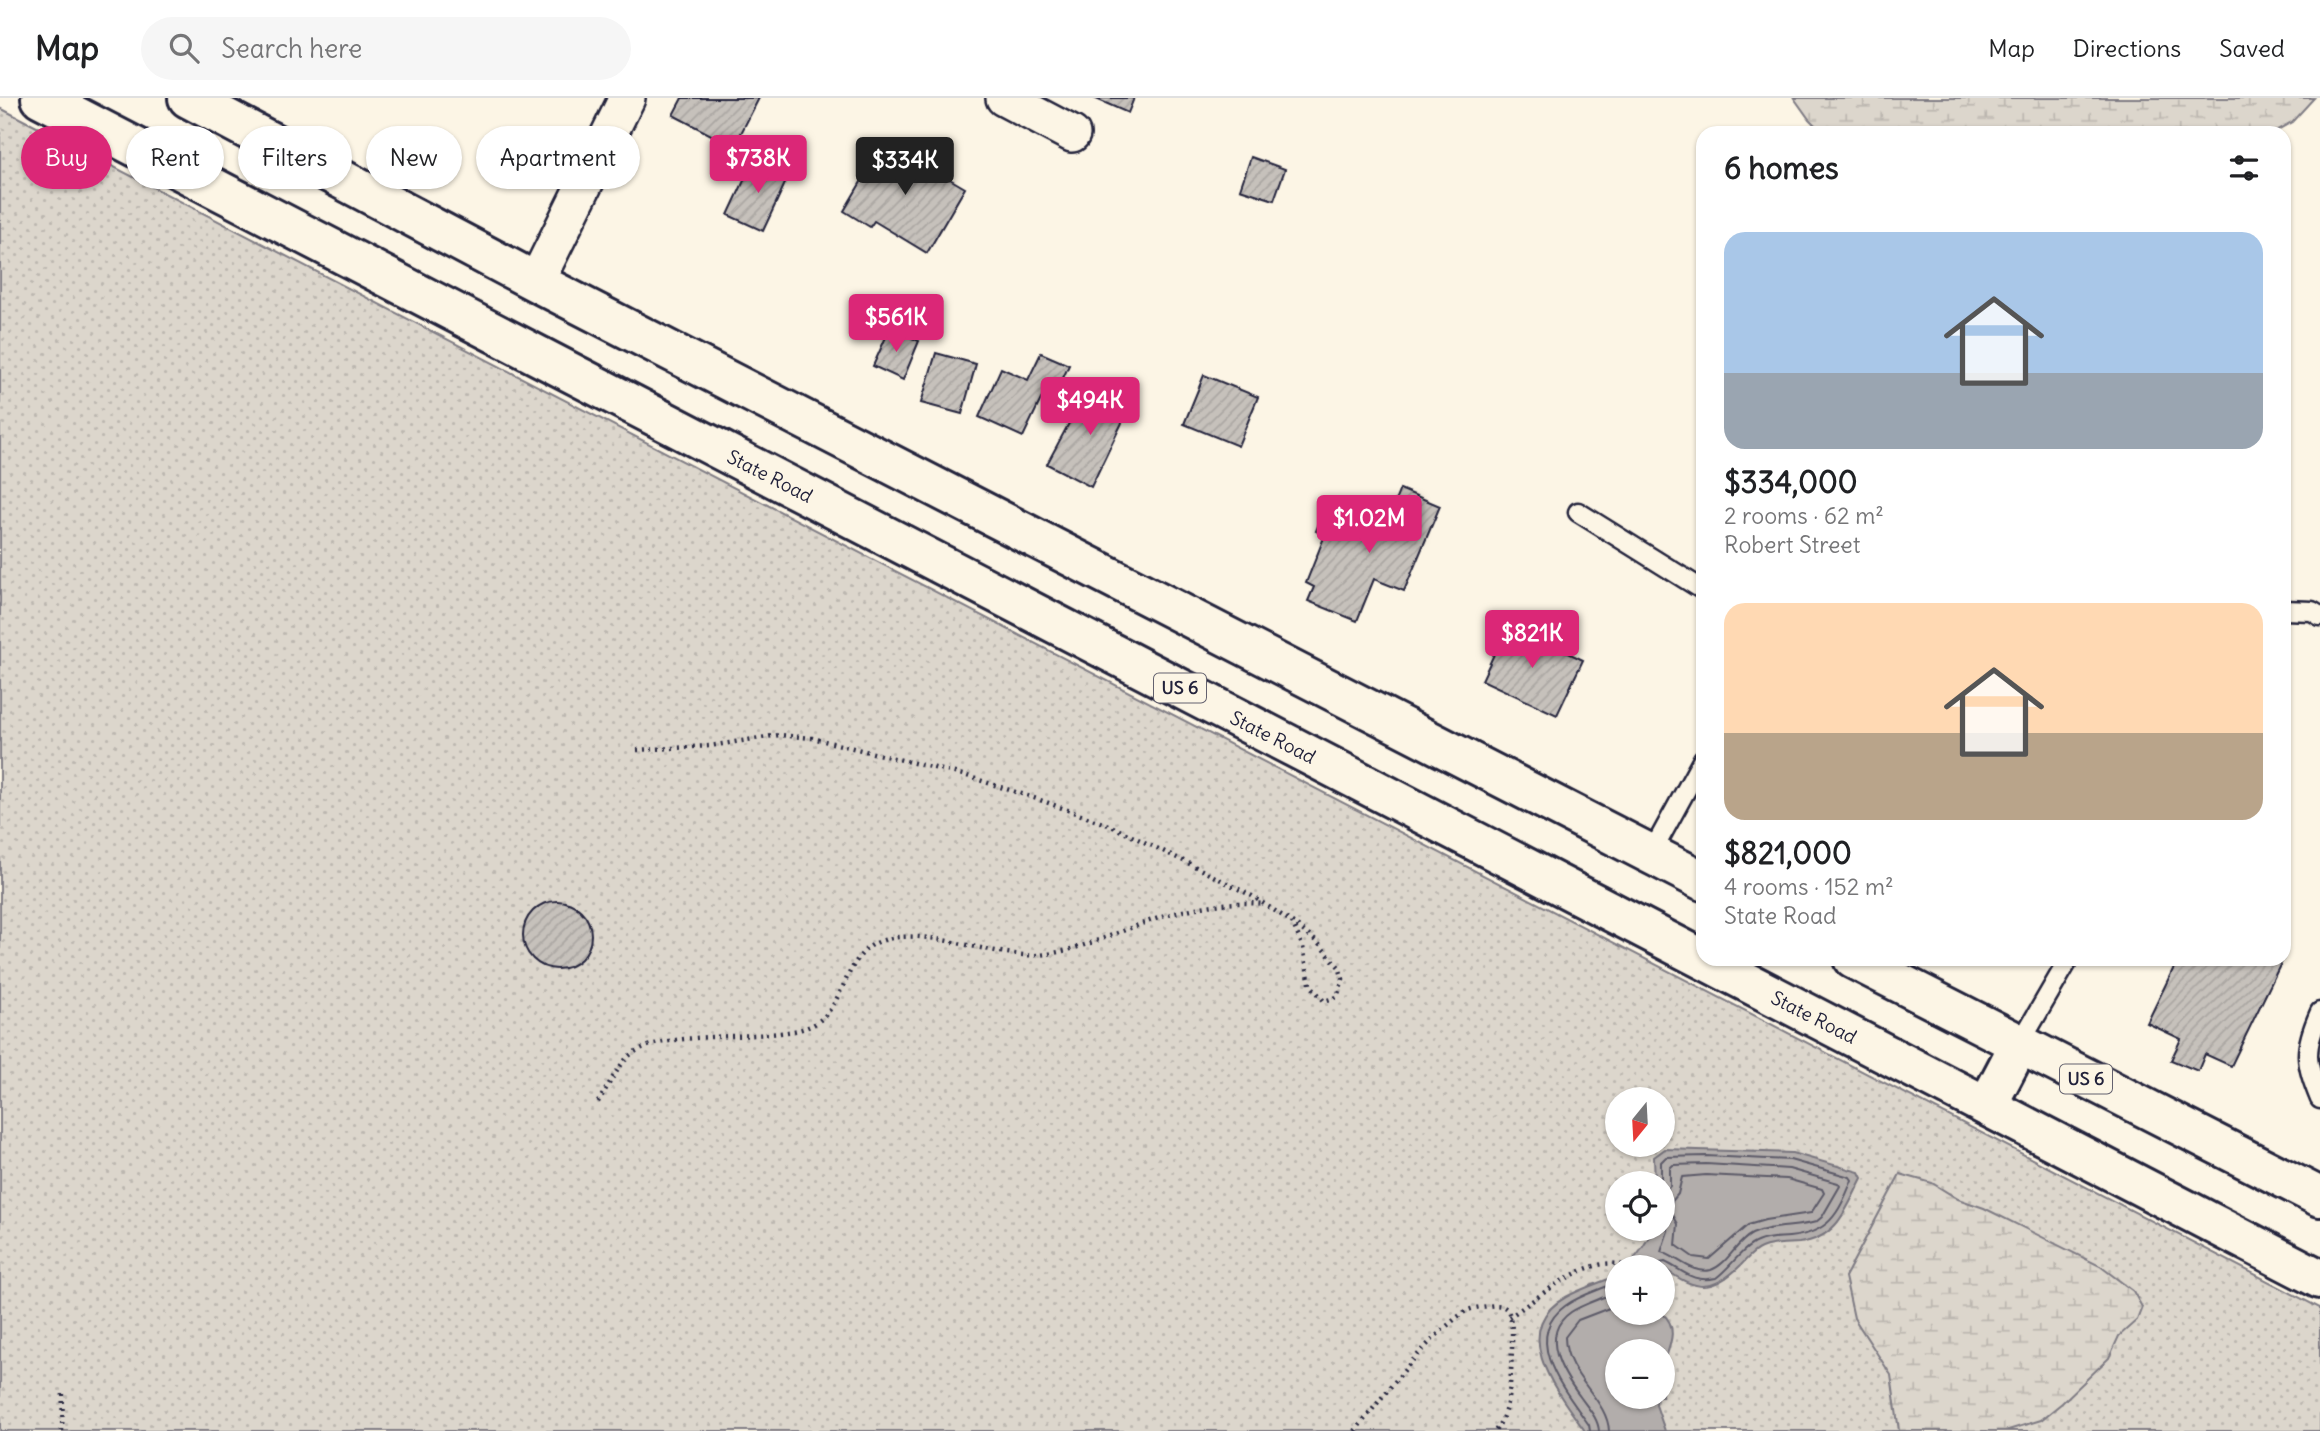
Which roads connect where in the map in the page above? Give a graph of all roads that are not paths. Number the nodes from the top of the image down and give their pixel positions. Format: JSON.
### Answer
{"nodes":[{"id":1,"x":41,"y":98,"type":"edge"},
{"id":2,"x":188,"y":98,"type":"edge"},
{"id":3,"x":626,"y":98,"type":"edge"},
{"id":4,"x":1004,"y":98,"type":"edge"},
{"id":5,"x":1072,"y":134,"type":"dead end"},
{"id":6,"x":536,"y":282,"type":"junction"},
{"id":7,"x":1578,"y":512,"type":"dead end"},
{"id":8,"x":1696,"y":586,"type":"edge"},
{"id":9,"x":2291,"y":610,"type":"edge"},
{"id":10,"x":2320,"y":615,"type":"edge"},
{"id":11,"x":1696,"y":783,"type":"edge"},
{"id":12,"x":1651,"y":854,"type":"junction"},
{"id":13,"x":1696,"y":877,"type":"edge"},
{"id":14,"x":1696,"y":955,"type":"edge"},
{"id":15,"x":1717,"y":966,"type":"edge"},
{"id":16,"x":1867,"y":966,"type":"edge"},
{"id":17,"x":2064,"y":966,"type":"edge"},
{"id":18,"x":2320,"y":1012,"type":"edge"},
{"id":19,"x":2019,"y":1045,"type":"junction"},
{"id":20,"x":2320,"y":1099,"type":"edge"},
{"id":21,"x":1987,"y":1106,"type":"junction"},
{"id":22,"x":2319,"y":1195,"type":"edge"},
{"id":23,"x":2320,"y":1279,"type":"edge"}],
"edges":[{"from":1,"to":14,"type":"main road","name":"State Road","number":"US 6"},
{"from":2,"to":6,"type":"main road"},
{"from":3,"to":6,"type":"street"},
{"from":4,"to":5,"type":"street"},
{"from":6,"to":12,"type":"main road"},
{"from":7,"to":8,"type":"lane"},
{"from":9,"to":10,"type":"lane"},
{"from":11,"to":12,"type":"lane"},
{"from":12,"to":13,"type":"main road"},
{"from":15,"to":21,"type":"main road","name":"State Road","number":"US 6"},
{"from":16,"to":19,"type":"main road","number":"US 6"},
{"from":17,"to":19,"type":"lane"},
{"from":18,"to":20,"type":"lane"},
{"from":19,"to":21,"type":"main road"},
{"from":19,"to":22,"type":"main road","number":"US 6"},
{"from":21,"to":23,"type":"main road","name":"State Road","number":"US 6"}]}
